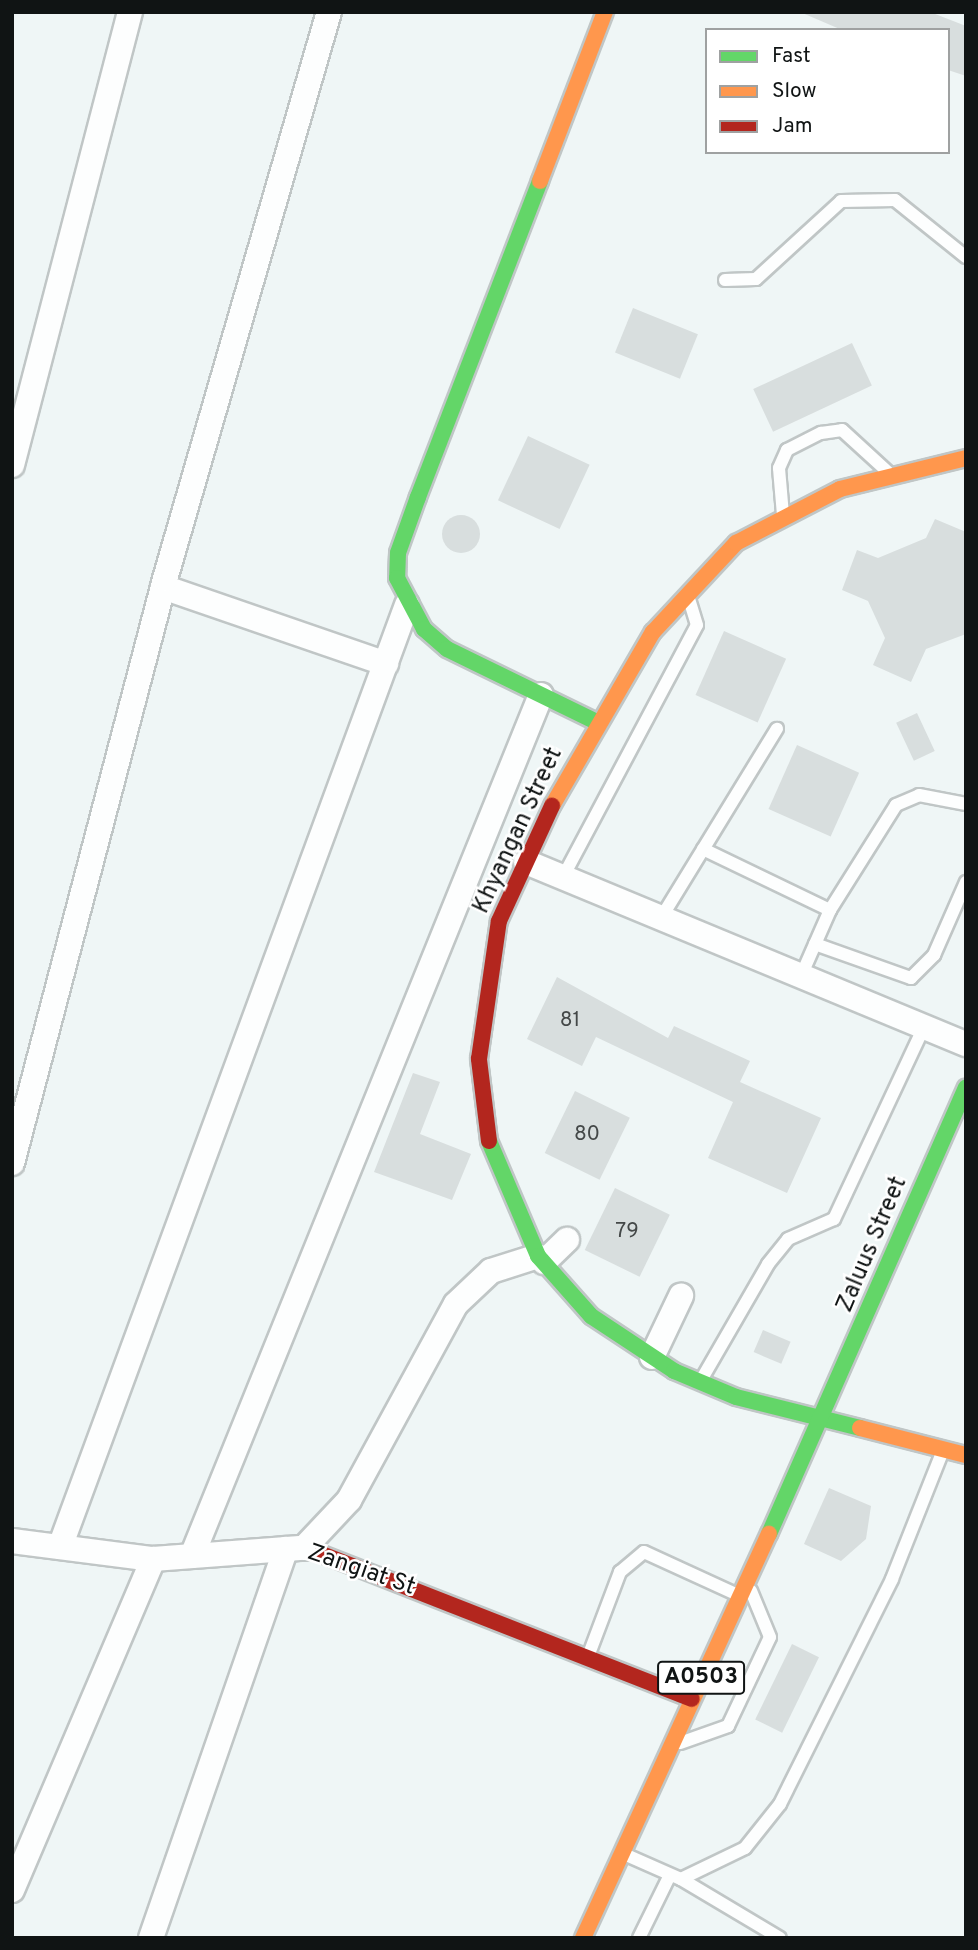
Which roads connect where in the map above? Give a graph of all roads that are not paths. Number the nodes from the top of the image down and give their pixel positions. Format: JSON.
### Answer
{"nodes":[{"id":1,"x":131,"y":12,"type":"edge"},
{"id":2,"x":329,"y":12,"type":"edge"},
{"id":3,"x":605,"y":12,"type":"edge"},
{"id":4,"x":966,"y":257,"type":"edge"},
{"id":5,"x":725,"y":280,"type":"dead end"},
{"id":6,"x":966,"y":458,"type":"edge"},
{"id":7,"x":12,"y":464,"type":"edge"},
{"id":8,"x":891,"y":475,"type":"junction"},
{"id":9,"x":784,"y":518,"type":"junction"},
{"id":10,"x":163,"y":587,"type":"junction"},
{"id":11,"x":687,"y":595,"type":"junction"},
{"id":12,"x":407,"y":605,"type":"junction"},
{"id":13,"x":386,"y":664,"type":"junction"},
{"id":14,"x":541,"y":695,"type":"junction"},
{"id":15,"x":597,"y":722,"type":"junction"},
{"id":16,"x":777,"y":729,"type":"dead end"},
{"id":17,"x":966,"y":804,"type":"edge"},
{"id":18,"x":703,"y":849,"type":"junction"},
{"id":19,"x":526,"y":862,"type":"junction"},
{"id":20,"x":563,"y":877,"type":"junction"},
{"id":21,"x":966,"y":882,"type":"edge"},
{"id":22,"x":830,"y":910,"type":"junction"},
{"id":23,"x":661,"y":918,"type":"junction"},
{"id":24,"x":815,"y":944,"type":"junction"},
{"id":25,"x":801,"y":976,"type":"junction"},
{"id":26,"x":924,"y":1027,"type":"junction"},
{"id":27,"x":966,"y":1044,"type":"edge"},
{"id":28,"x":966,"y":1088,"type":"edge"},
{"id":29,"x":12,"y":1163,"type":"edge"},
{"id":30,"x":568,"y":1240,"type":"dead end"},
{"id":31,"x":541,"y":1259,"type":"junction"},
{"id":32,"x":681,"y":1296,"type":"dead end"},
{"id":33,"x":652,"y":1357,"type":"junction"},
{"id":34,"x":700,"y":1382,"type":"junction"},
{"id":35,"x":822,"y":1420,"type":"junction"},
{"id":36,"x":943,"y":1449,"type":"junction"},
{"id":37,"x":966,"y":1455,"type":"edge"},
{"id":38,"x":12,"y":1541,"type":"edge"},
{"id":39,"x":60,"y":1547,"type":"junction"},
{"id":40,"x":304,"y":1551,"type":"junction"},
{"id":41,"x":192,"y":1556,"type":"junction"},
{"id":42,"x":153,"y":1559,"type":"junction"},
{"id":43,"x":743,"y":1589,"type":"junction"},
{"id":44,"x":589,"y":1654,"type":"junction"},
{"id":45,"x":692,"y":1699,"type":"junction"},
{"id":46,"x":671,"y":1747,"type":"junction"},
{"id":47,"x":620,"y":1852,"type":"junction"},
{"id":48,"x":675,"y":1877,"type":"junction"},
{"id":49,"x":12,"y":1890,"type":"edge"},
{"id":50,"x":151,"y":1938,"type":"edge"},
{"id":51,"x":583,"y":1938,"type":"edge"},
{"id":52,"x":639,"y":1938,"type":"edge"},
{"id":53,"x":780,"y":1938,"type":"edge"}],
"edges":[{"from":1,"to":7,"type":"street"},
{"from":2,"to":10,"type":"street"},
{"from":3,"to":12,"type":"main road"},
{"from":4,"to":5,"type":"lane"},
{"from":6,"to":8,"type":"main road","name":"Khyangan Street"},
{"from":8,"to":9,"type":"main road","name":"Khyangan Street"},
{"from":8,"to":9,"type":"lane"},
{"from":9,"to":11,"type":"main road","name":"Khyangan Street"},
{"from":10,"to":13,"type":"street"},
{"from":10,"to":29,"type":"street"},
{"from":11,"to":15,"type":"main road","name":"Khyangan Street"},
{"from":11,"to":20,"type":"lane"},
{"from":12,"to":13,"type":"street"},
{"from":12,"to":14,"type":"main road"},
{"from":13,"to":39,"type":"street"},
{"from":14,"to":15,"type":"main road"},
{"from":14,"to":41,"type":"street"},
{"from":15,"to":19,"type":"main road","name":"Khyangan Street"},
{"from":16,"to":18,"type":"lane"},
{"from":17,"to":22,"type":"lane"},
{"from":18,"to":22,"type":"lane"},
{"from":18,"to":23,"type":"lane"},
{"from":19,"to":20,"type":"street"},
{"from":19,"to":31,"type":"main road","name":"Khyangan Street"},
{"from":20,"to":23,"type":"street"},
{"from":21,"to":24,"type":"lane"},
{"from":22,"to":24,"type":"lane"},
{"from":23,"to":25,"type":"street"},
{"from":24,"to":25,"type":"lane"},
{"from":25,"to":26,"type":"street"},
{"from":26,"to":27,"type":"street"},
{"from":26,"to":34,"type":"lane"},
{"from":28,"to":35,"type":"main road","name":"Zaluus Street","number":"A0503"},
{"from":30,"to":31,"type":"street"},
{"from":31,"to":33,"type":"main road","name":"Khyangan Street"},
{"from":31,"to":40,"type":"street"},
{"from":32,"to":33,"type":"street"},
{"from":33,"to":34,"type":"main road","name":"Khyangan Street"},
{"from":34,"to":35,"type":"main road","name":"Khyangan Street"},
{"from":35,"to":36,"type":"main road","name":"Khyangan Street"},
{"from":35,"to":43,"type":"main road","number":"A0503"},
{"from":36,"to":37,"type":"main road","name":"Khyangan Street"},
{"from":36,"to":48,"type":"lane"},
{"from":38,"to":39,"type":"street","name":"Zangiat St"},
{"from":39,"to":42,"type":"street","name":"Zangiat St"},
{"from":40,"to":41,"type":"street","name":"Zangiat St"},
{"from":40,"to":44,"type":"main road","name":"Zangiat St"},
{"from":40,"to":50,"type":"street"},
{"from":41,"to":42,"type":"street","name":"Zangiat St"},
{"from":42,"to":49,"type":"street"},
{"from":43,"to":44,"type":"lane"},
{"from":43,"to":45,"type":"main road","number":"A0503"},
{"from":43,"to":46,"type":"lane"},
{"from":44,"to":45,"type":"main road","name":"Zangiat St"},
{"from":45,"to":46,"type":"main road","number":"A0503"},
{"from":46,"to":47,"type":"main road","number":"A0503"},
{"from":47,"to":48,"type":"lane"},
{"from":47,"to":51,"type":"main road","number":"A0503"},
{"from":48,"to":52,"type":"lane"},
{"from":48,"to":53,"type":"lane"}]}
